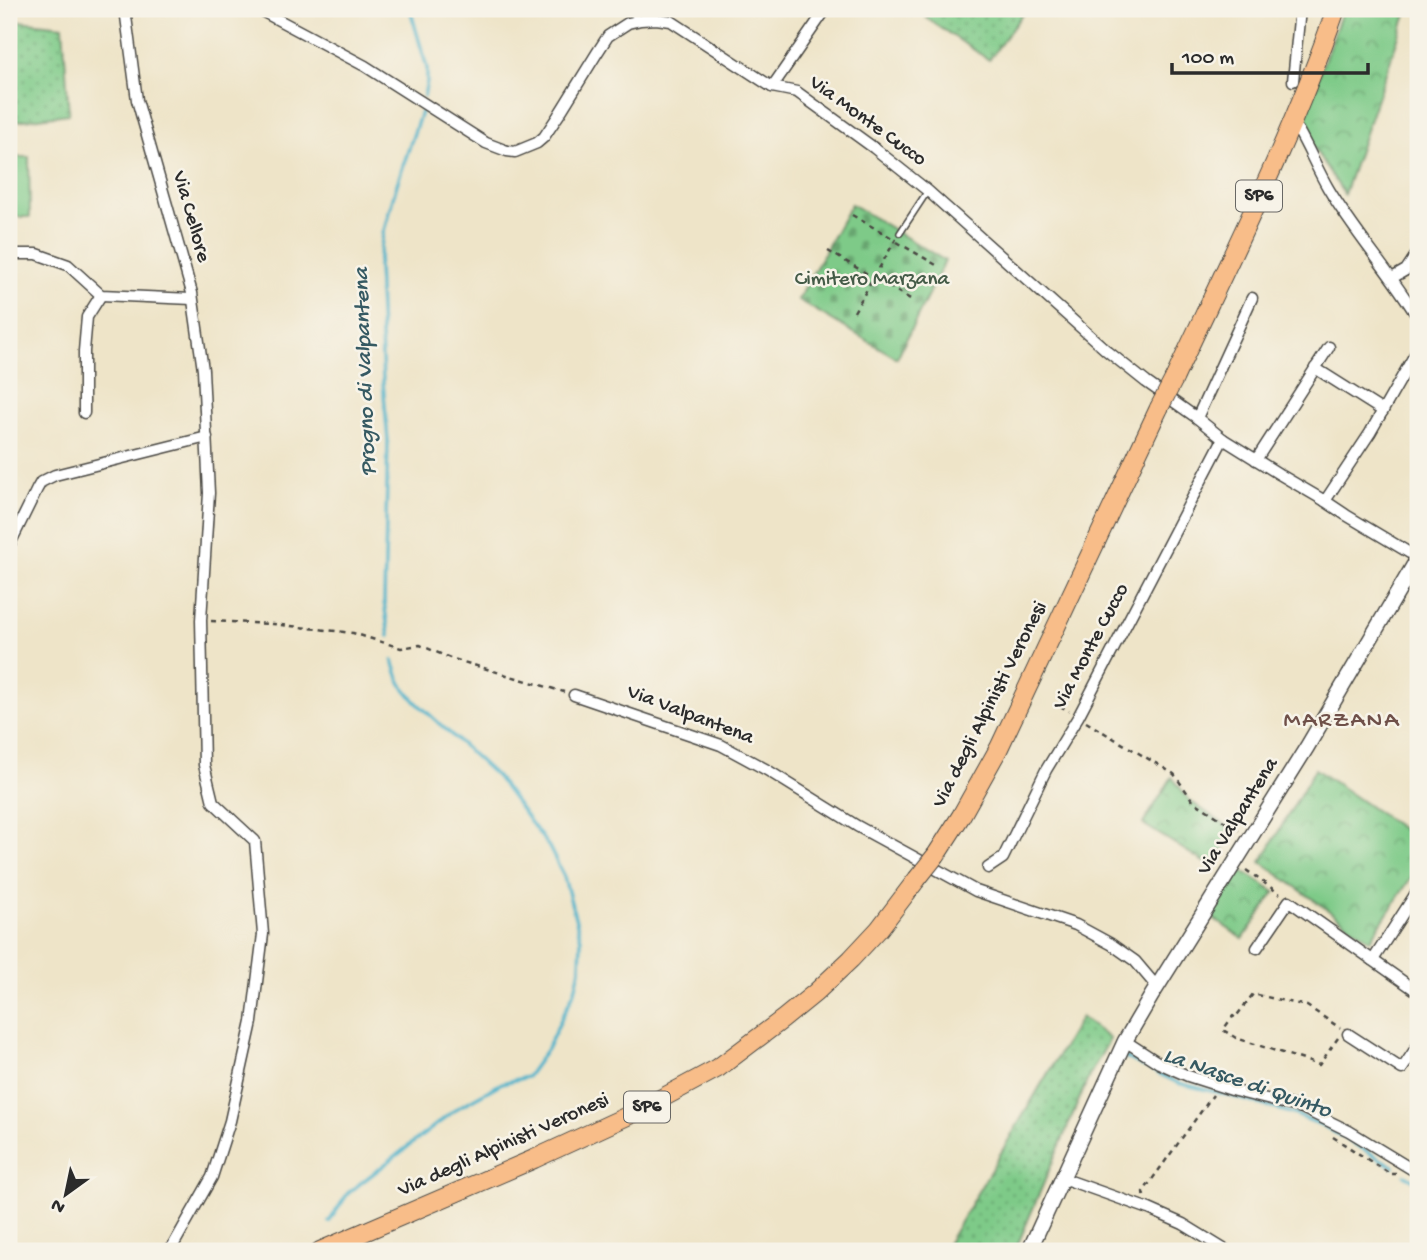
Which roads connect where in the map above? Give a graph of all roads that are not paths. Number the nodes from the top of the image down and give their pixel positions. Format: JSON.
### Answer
{"nodes":[{"id":1,"x":125,"y":9,"type":"edge"},
{"id":2,"x":258,"y":9,"type":"edge"},
{"id":3,"x":626,"y":9,"type":"edge"},
{"id":4,"x":826,"y":9,"type":"edge"},
{"id":5,"x":1300,"y":9,"type":"edge"},
{"id":6,"x":1336,"y":9,"type":"edge"},
{"id":7,"x":641,"y":20,"type":"junction"},
{"id":8,"x":1293,"y":81,"type":"dead end"},
{"id":9,"x":772,"y":87,"type":"junction"},
{"id":10,"x":1298,"y":130,"type":"dead end"},
{"id":11,"x":928,"y":191,"type":"junction"},
{"id":12,"x":900,"y":233,"type":"road end"},
{"id":13,"x":1418,"y":252,"type":"edge"},
{"id":14,"x":9,"y":254,"type":"edge"},
{"id":15,"x":1392,"y":278,"type":"junction"},
{"id":16,"x":101,"y":295,"type":"junction"},
{"id":17,"x":1252,"y":298,"type":"dead end"},
{"id":18,"x":192,"y":299,"type":"junction"},
{"id":19,"x":1418,"y":318,"type":"edge"},
{"id":20,"x":1329,"y":347,"type":"dead end"},
{"id":21,"x":1418,"y":349,"type":"edge"},
{"id":22,"x":1315,"y":368,"type":"junction"},
{"id":23,"x":1383,"y":411,"type":"junction"},
{"id":24,"x":84,"y":413,"type":"dead end"},
{"id":25,"x":1197,"y":418,"type":"junction"},
{"id":26,"x":207,"y":437,"type":"junction"},
{"id":27,"x":1223,"y":439,"type":"junction"},
{"id":28,"x":1256,"y":460,"type":"junction"},
{"id":29,"x":1325,"y":501,"type":"junction"},
{"id":30,"x":9,"y":547,"type":"edge"},
{"id":31,"x":1418,"y":558,"type":"edge"},
{"id":32,"x":574,"y":695,"type":"road end"},
{"id":33,"x":989,"y":868,"type":"dead end"},
{"id":34,"x":1418,"y":890,"type":"edge"},
{"id":35,"x":1256,"y":948,"type":"dead end"},
{"id":36,"x":1373,"y":960,"type":"junction"},
{"id":37,"x":1157,"y":987,"type":"junction"},
{"id":38,"x":1418,"y":992,"type":"edge"},
{"id":39,"x":1346,"y":1032,"type":"road end"},
{"id":40,"x":1125,"y":1041,"type":"junction"},
{"id":41,"x":1418,"y":1045,"type":"edge"},
{"id":42,"x":1418,"y":1173,"type":"edge"},
{"id":43,"x":1062,"y":1178,"type":"junction"},
{"id":44,"x":170,"y":1251,"type":"edge"},
{"id":45,"x":320,"y":1251,"type":"edge"},
{"id":46,"x":1029,"y":1251,"type":"edge"},
{"id":47,"x":1227,"y":1251,"type":"edge"}],
"edges":[{"from":1,"to":18,"type":"street","name":"Via Cellore"},
{"from":2,"to":7,"type":"street"},
{"from":3,"to":7,"type":"lane"},
{"from":4,"to":9,"type":"street"},
{"from":5,"to":8,"type":"street"},
{"from":6,"to":45,"type":"highway","name":"Via degli Alpinisti Veronesi","number":"SP6","bridge":true},
{"from":7,"to":9,"type":"street","name":"Via Monte Cucco"},
{"from":9,"to":11,"type":"street","name":"Via Monte Cucco"},
{"from":10,"to":15,"type":"street"},
{"from":11,"to":12,"type":"lane"},
{"from":11,"to":25,"type":"street","name":"Via Monte Cucco"},
{"from":13,"to":15,"type":"street"},
{"from":14,"to":16,"type":"street"},
{"from":15,"to":19,"type":"street"},
{"from":16,"to":18,"type":"street"},
{"from":16,"to":24,"type":"street"},
{"from":17,"to":25,"type":"street"},
{"from":18,"to":26,"type":"street","name":"Via Cellore"},
{"from":20,"to":22,"type":"street"},
{"from":21,"to":23,"type":"street"},
{"from":22,"to":23,"type":"street"},
{"from":22,"to":28,"type":"street"},
{"from":23,"to":29,"type":"street"},
{"from":25,"to":27,"type":"street","name":"Via Monte Cucco"},
{"from":26,"to":30,"type":"street"},
{"from":26,"to":44,"type":"street","name":"Via Cellore"},
{"from":27,"to":28,"type":"street","name":"Via Monte Cucco"},
{"from":27,"to":33,"type":"street","name":"Via Monte Cucco"},
{"from":28,"to":29,"type":"street","name":"Via Monte Cucco"},
{"from":29,"to":31,"type":"street","name":"Via Monte Cucco"},
{"from":31,"to":37,"type":"street","name":"Via Valpantena"},
{"from":32,"to":37,"type":"street","name":"Via Valpantena"},
{"from":34,"to":36,"type":"street"},
{"from":35,"to":36,"type":"street"},
{"from":36,"to":38,"type":"street"},
{"from":37,"to":40,"type":"street","name":"Via Valpantena"},
{"from":39,"to":41,"type":"street"},
{"from":40,"to":42,"type":"street"},
{"from":40,"to":43,"type":"street","name":"Via Valpantena"},
{"from":43,"to":46,"type":"street","name":"Via Valpantena"},
{"from":43,"to":47,"type":"street"}]}
